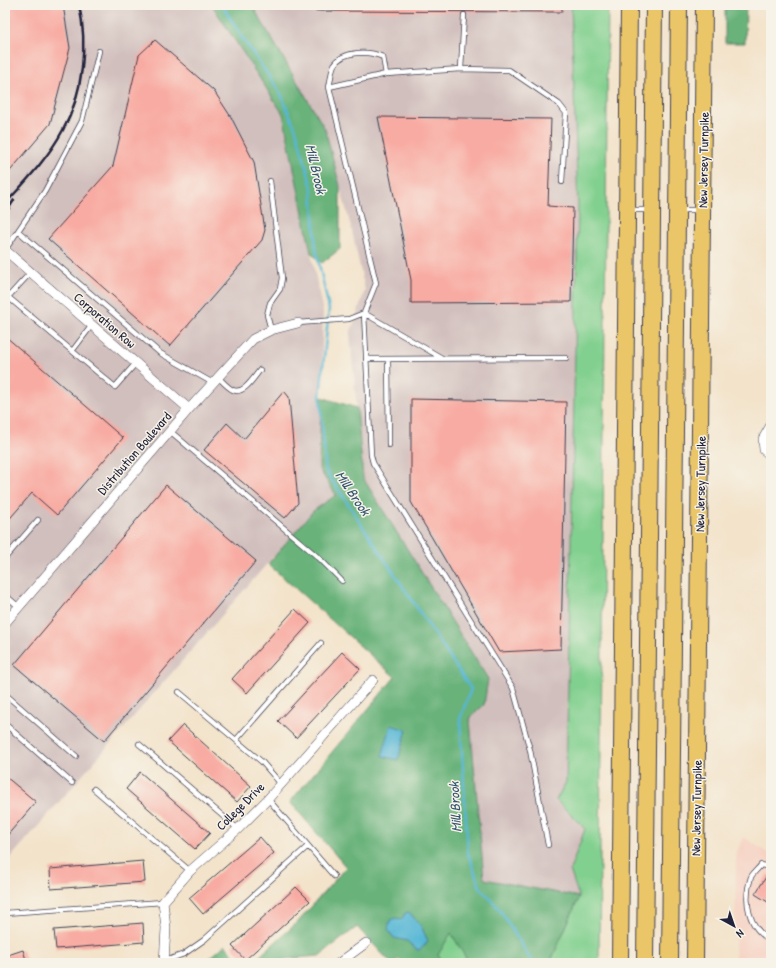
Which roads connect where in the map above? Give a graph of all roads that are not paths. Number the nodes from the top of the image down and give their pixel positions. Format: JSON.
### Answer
{"nodes":[{"id":1,"x":629,"y":5,"type":"edge"},
{"id":2,"x":654,"y":5,"type":"edge"},
{"id":3,"x":679,"y":5,"type":"edge"},
{"id":4,"x":704,"y":5,"type":"edge"},
{"id":5,"x":464,"y":15,"type":"dead end"},
{"id":6,"x":99,"y":51,"type":"dead end"},
{"id":7,"x":461,"y":69,"type":"junction"},
{"id":8,"x":386,"y":74,"type":"junction"},
{"id":9,"x":329,"y":87,"type":"junction"},
{"id":10,"x":270,"y":181,"type":"dead end"},
{"id":11,"x":562,"y":182,"type":"dead end"},
{"id":12,"x":702,"y":209,"type":"junction"},
{"id":13,"x":627,"y":210,"type":"junction"},
{"id":14,"x":652,"y":210,"type":"junction"},
{"id":15,"x":677,"y":210,"type":"junction"},
{"id":16,"x":18,"y":231,"type":"junction"},
{"id":17,"x":5,"y":250,"type":"edge"},
{"id":18,"x":31,"y":272,"type":"junction"},
{"id":19,"x":364,"y":313,"type":"junction"},
{"id":20,"x":298,"y":323,"type":"joint"},
{"id":21,"x":92,"y":325,"type":"junction"},
{"id":22,"x":271,"y":330,"type":"junction"},
{"id":23,"x":73,"y":350,"type":"junction"},
{"id":24,"x":566,"y":358,"type":"dead end"},
{"id":25,"x":366,"y":359,"type":"junction"},
{"id":26,"x":388,"y":359,"type":"junction"},
{"id":27,"x":443,"y":359,"type":"junction"},
{"id":28,"x":136,"y":363,"type":"junction"},
{"id":29,"x":260,"y":370,"type":"dead end"},
{"id":30,"x":216,"y":380,"type":"junction"},
{"id":31,"x":189,"y":409,"type":"junction"},
{"id":32,"x":771,"y":425,"type":"edge"},
{"id":33,"x":170,"y":431,"type":"junction"},
{"id":34,"x":389,"y":445,"type":"dead end"},
{"id":35,"x":771,"y":456,"type":"edge"},
{"id":36,"x":38,"y":520,"type":"dead end"},
{"id":37,"x":5,"y":558,"type":"edge"},
{"id":38,"x":342,"y":581,"type":"dead end"},
{"id":39,"x":5,"y":595,"type":"edge"},
{"id":40,"x":19,"y":607,"type":"junction"},
{"id":41,"x":5,"y":623,"type":"edge"},
{"id":42,"x":321,"y":643,"type":"dead end"},
{"id":43,"x":373,"y":680,"type":"dead end"},
{"id":44,"x":179,"y":692,"type":"dead end"},
{"id":45,"x":5,"y":694,"type":"edge"},
{"id":46,"x":5,"y":724,"type":"edge"},
{"id":47,"x":236,"y":740,"type":"junction"},
{"id":48,"x":139,"y":744,"type":"dead end"},
{"id":49,"x":76,"y":756,"type":"dead end"},
{"id":50,"x":72,"y":782,"type":"dead end"},
{"id":51,"x":280,"y":783,"type":"junction"},
{"id":52,"x":94,"y":789,"type":"dead end"},
{"id":53,"x":268,"y":799,"type":"junction"},
{"id":54,"x":238,"y":829,"type":"junction"},
{"id":55,"x":548,"y":845,"type":"dead end"},
{"id":56,"x":308,"y":846,"type":"junction"},
{"id":57,"x":771,"y":867,"type":"edge"},
{"id":58,"x":190,"y":871,"type":"junction"},
{"id":59,"x":334,"y":876,"type":"dead end"},
{"id":60,"x":163,"y":902,"type":"junction"},
{"id":61,"x":5,"y":913,"type":"edge"},
{"id":62,"x":771,"y":940,"type":"edge"},
{"id":63,"x":366,"y":943,"type":"dead end"},
{"id":64,"x":164,"y":962,"type":"edge"},
{"id":65,"x":339,"y":963,"type":"edge"},
{"id":66,"x":620,"y":963,"type":"edge"},
{"id":67,"x":644,"y":963,"type":"edge"},
{"id":68,"x":670,"y":963,"type":"edge"},
{"id":69,"x":695,"y":963,"type":"edge"}],
"edges":[{"from":1,"to":13,"type":"highway"},
{"from":2,"to":14,"type":"highway"},
{"from":3,"to":15,"type":"highway","name":"New Jersey Turnpike"},
{"from":4,"to":12,"type":"highway","name":"New Jersey Turnpike"},
{"from":5,"to":7,"type":"lane"},
{"from":6,"to":16,"type":"lane"},
{"from":7,"to":8,"type":"lane"},
{"from":7,"to":11,"type":"lane"},
{"from":8,"to":9,"type":"lane"},
{"from":8,"to":9,"type":"lane"},
{"from":9,"to":19,"type":"lane"},
{"from":10,"to":22,"type":"lane"},
{"from":12,"to":15,"type":"lane"},
{"from":12,"to":69,"type":"highway","name":"New Jersey Turnpike"},
{"from":13,"to":14,"type":"lane"},
{"from":13,"to":66,"type":"highway"},
{"from":14,"to":67,"type":"highway"},
{"from":15,"to":68,"type":"highway","name":"New Jersey Turnpike"},
{"from":16,"to":17,"type":"lane"},
{"from":16,"to":30,"type":"lane"},
{"from":17,"to":18,"type":"street","name":"Corporation Row"},
{"from":18,"to":21,"type":"street","name":"Corporation Row"},
{"from":18,"to":23,"type":"lane"},
{"from":19,"to":20,"type":"lane"},
{"from":19,"to":25,"type":"lane"},
{"from":19,"to":27,"type":"lane"},
{"from":20,"to":22,"type":"street","name":"Distribution Boulevard"},
{"from":21,"to":23,"type":"lane"},
{"from":21,"to":28,"type":"street","name":"Corporation Row"},
{"from":22,"to":30,"type":"street","name":"Distribution Boulevard"},
{"from":23,"to":28,"type":"lane"},
{"from":24,"to":27,"type":"lane"},
{"from":25,"to":26,"type":"lane"},
{"from":25,"to":55,"type":"lane"},
{"from":26,"to":27,"type":"lane"},
{"from":26,"to":34,"type":"lane"},
{"from":28,"to":31,"type":"street","name":"Corporation Row"},
{"from":29,"to":30,"type":"lane"},
{"from":30,"to":31,"type":"street","name":"Distribution Boulevard"},
{"from":31,"to":33,"type":"street","name":"Distribution Boulevard"},
{"from":32,"to":35,"type":"street"},
{"from":33,"to":38,"type":"lane"},
{"from":33,"to":40,"type":"street","name":"Distribution Boulevard"},
{"from":36,"to":37,"type":"lane"},
{"from":39,"to":40,"type":"lane"},
{"from":40,"to":41,"type":"street","name":"Distribution Boulevard"},
{"from":42,"to":47,"type":"lane"},
{"from":43,"to":51,"type":"street","name":"College Drive"},
{"from":44,"to":47,"type":"lane"},
{"from":45,"to":49,"type":"lane"},
{"from":46,"to":50,"type":"lane"},
{"from":47,"to":51,"type":"lane"},
{"from":48,"to":54,"type":"lane"},
{"from":51,"to":53,"type":"street","name":"College Drive"},
{"from":52,"to":58,"type":"lane"},
{"from":53,"to":54,"type":"street","name":"College Drive"},
{"from":53,"to":56,"type":"lane"},
{"from":54,"to":58,"type":"street","name":"College Drive"},
{"from":56,"to":59,"type":"lane"},
{"from":56,"to":64,"type":"lane"},
{"from":57,"to":62,"type":"lane"},
{"from":58,"to":60,"type":"street","name":"College Drive"},
{"from":60,"to":61,"type":"lane"},
{"from":60,"to":64,"type":"street"},
{"from":63,"to":65,"type":"street"}]}
